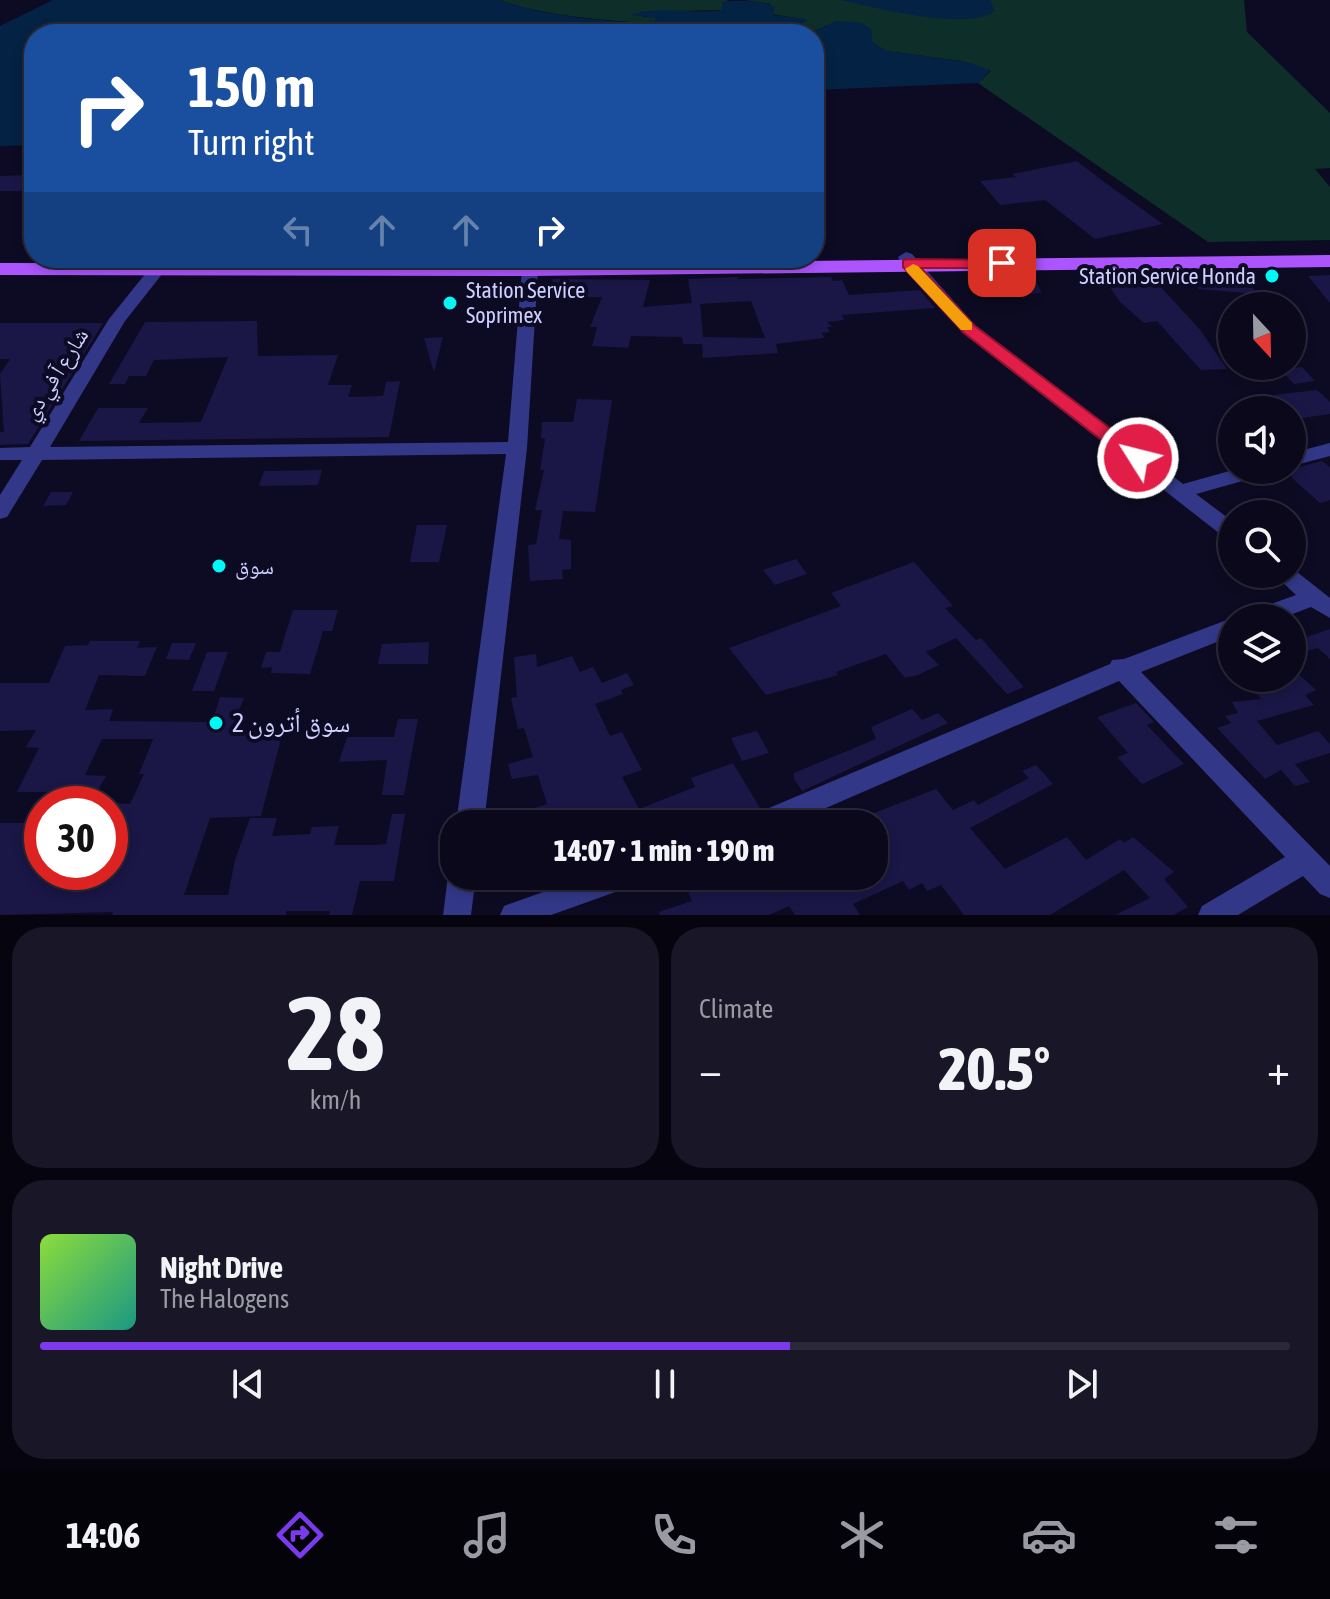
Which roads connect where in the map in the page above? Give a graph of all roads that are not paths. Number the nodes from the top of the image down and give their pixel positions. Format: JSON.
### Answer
{"nodes":[{"id":1,"x":1330,"y":253,"type":"edge"},
{"id":2,"x":824,"y":258,"type":"edge"},
{"id":3,"x":0,"y":259,"type":"edge"},
{"id":4,"x":24,"y":260,"type":"edge"},
{"id":5,"x":907,"y":260,"type":"junction"},
{"id":6,"x":1330,"y":261,"type":"edge"},
{"id":7,"x":824,"y":262,"type":"edge"},
{"id":8,"x":33,"y":268,"type":"edge"},
{"id":9,"x":160,"y":268,"type":"edge"},
{"id":10,"x":408,"y":268,"type":"edge"},
{"id":11,"x":605,"y":268,"type":"edge"},
{"id":12,"x":0,"y":269,"type":"edge"},
{"id":13,"x":530,"y":270,"type":"junction"},
{"id":14,"x":517,"y":448,"type":"junction"},
{"id":15,"x":1330,"y":449,"type":"edge"},
{"id":16,"x":0,"y":454,"type":"edge"},
{"id":17,"x":33,"y":454,"type":"junction"},
{"id":18,"x":1306,"y":456,"type":"edge"},
{"id":19,"x":1218,"y":481,"type":"edge"},
{"id":20,"x":1182,"y":491,"type":"junction"},
{"id":21,"x":0,"y":512,"type":"edge"},
{"id":22,"x":1218,"y":521,"type":"edge"},
{"id":23,"x":1303,"y":588,"type":"edge"},
{"id":24,"x":1322,"y":603,"type":"edge"},
{"id":25,"x":1218,"y":632,"type":"edge"},
{"id":26,"x":1121,"y":667,"type":"junction"},
{"id":27,"x":472,"y":810,"type":"edge"},
{"id":28,"x":794,"y":810,"type":"edge"},
{"id":29,"x":1306,"y":860,"type":"junction"},
{"id":30,"x":1330,"y":885,"type":"edge"},
{"id":31,"x":460,"y":890,"type":"edge"},
{"id":32,"x":585,"y":890,"type":"edge"},
{"id":33,"x":457,"y":915,"type":"edge"},
{"id":34,"x":514,"y":915,"type":"edge"},
{"id":35,"x":1212,"y":915,"type":"edge"}],
"edges":[{"from":1,"to":5,"type":"main road"},
{"from":2,"to":5,"type":"main road"},
{"from":3,"to":4,"type":"main road"},
{"from":5,"to":6,"type":"main road"},
{"from":5,"to":7,"type":"main road"},
{"from":5,"to":20,"type":"street"},
{"from":8,"to":12,"type":"main road"},
{"from":9,"to":17,"type":"street","name":"شارع آ في دي"},
{"from":10,"to":13,"type":"main road"},
{"from":11,"to":13,"type":"main road"},
{"from":13,"to":14,"type":"street"},
{"from":14,"to":17,"type":"street"},
{"from":14,"to":27,"type":"street"},
{"from":15,"to":18,"type":"street"},
{"from":16,"to":17,"type":"street"},
{"from":17,"to":21,"type":"street","name":"شارع آ في دي"},
{"from":19,"to":20,"type":"street"},
{"from":20,"to":22,"type":"street"},
{"from":23,"to":24,"type":"street"},
{"from":25,"to":26,"type":"street"},
{"from":26,"to":28,"type":"street"},
{"from":26,"to":29,"type":"street"},
{"from":29,"to":30,"type":"street"},
{"from":29,"to":35,"type":"street"},
{"from":31,"to":33,"type":"street"},
{"from":32,"to":34,"type":"street"}]}
